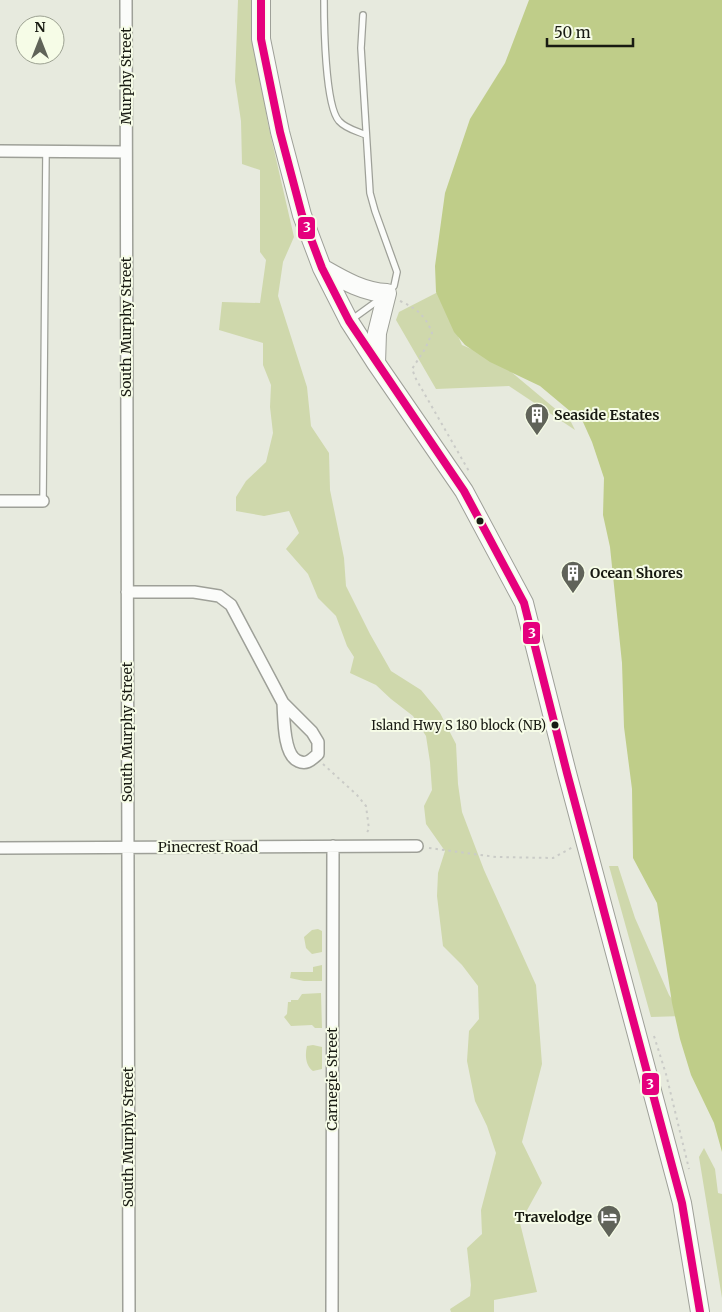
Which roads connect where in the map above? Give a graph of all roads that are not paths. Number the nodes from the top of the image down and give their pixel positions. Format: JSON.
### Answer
{"nodes":[{"id":1,"x":126,"y":0,"type":"edge"},
{"id":2,"x":261,"y":0,"type":"edge"},
{"id":3,"x":324,"y":0,"type":"edge"},
{"id":4,"x":364,"y":15,"type":"dead end"},
{"id":5,"x":366,"y":134,"type":"junction"},
{"id":6,"x":0,"y":151,"type":"edge"},
{"id":7,"x":46,"y":152,"type":"junction"},
{"id":8,"x":126,"y":152,"type":"junction"},
{"id":9,"x":322,"y":268,"type":"junction"},
{"id":10,"x":388,"y":293,"type":"junction"},
{"id":11,"x":349,"y":321,"type":"junction"},
{"id":12,"x":376,"y":362,"type":"junction"},
{"id":13,"x":0,"y":501,"type":"edge"},
{"id":14,"x":43,"y":501,"type":"joint"},
{"id":15,"x":127,"y":592,"type":"junction"},
{"id":16,"x":284,"y":703,"type":"junction"},
{"id":17,"x":333,"y":846,"type":"junction"},
{"id":18,"x":416,"y":846,"type":"road end"},
{"id":19,"x":0,"y":848,"type":"edge"},
{"id":20,"x":127,"y":848,"type":"junction"},
{"id":21,"x":129,"y":1312,"type":"edge"},
{"id":22,"x":332,"y":1312,"type":"edge"},
{"id":23,"x":700,"y":1312,"type":"edge"}],
"edges":[{"from":1,"to":8,"type":"street","name":"Murphy Street"},
{"from":2,"to":9,"type":"main road"},
{"from":3,"to":5,"type":"lane"},
{"from":4,"to":5,"type":"lane"},
{"from":5,"to":10,"type":"lane"},
{"from":6,"to":7,"type":"street"},
{"from":7,"to":8,"type":"street"},
{"from":7,"to":14,"type":"lane"},
{"from":8,"to":15,"type":"street","name":"South Murphy Street"},
{"from":9,"to":10,"type":"main road"},
{"from":9,"to":11,"type":"main road"},
{"from":10,"to":11,"type":"lane"},
{"from":10,"to":12,"type":"main road"},
{"from":11,"to":12,"type":"main road"},
{"from":12,"to":23,"type":"main road"},
{"from":13,"to":14,"type":"street"},
{"from":15,"to":16,"type":"street"},
{"from":15,"to":20,"type":"street","name":"South Murphy Street"},
{"from":16,"to":16,"type":"street"},
{"from":17,"to":18,"type":"street","name":"Pinecrest Road"},
{"from":17,"to":20,"type":"street","name":"Pinecrest Road"},
{"from":17,"to":22,"type":"street","name":"Carnegie Street"},
{"from":19,"to":20,"type":"street","name":"Pinecrest Road"},
{"from":20,"to":21,"type":"street","name":"South Murphy Street"}]}
